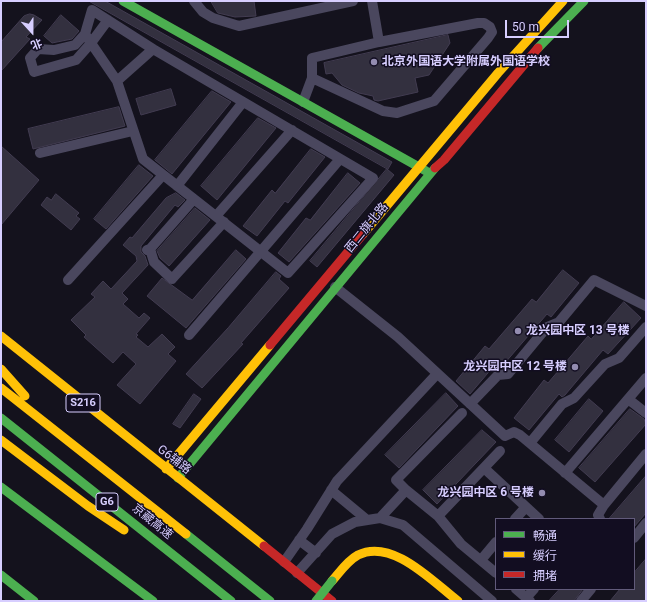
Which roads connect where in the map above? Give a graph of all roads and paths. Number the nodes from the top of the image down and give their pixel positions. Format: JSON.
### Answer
{"nodes":[{"id":1,"x":123,"y":1,"type":"edge"},
{"id":2,"x":194,"y":1,"type":"edge"},
{"id":3,"x":353,"y":1,"type":"edge"},
{"id":4,"x":372,"y":1,"type":"edge"},
{"id":5,"x":563,"y":1,"type":"edge"},
{"id":6,"x":584,"y":1,"type":"edge"},
{"id":7,"x":337,"y":3,"type":"edge"},
{"id":8,"x":108,"y":20,"type":"junction"},
{"id":9,"x":85,"y":34,"type":"junction"},
{"id":10,"x":379,"y":42,"type":"junction"},
{"id":11,"x":91,"y":43,"type":"junction"},
{"id":12,"x":154,"y":49,"type":"junction"},
{"id":13,"x":312,"y":78,"type":"junction"},
{"id":14,"x":117,"y":81,"type":"junction"},
{"id":15,"x":243,"y":102,"type":"junction"},
{"id":16,"x":303,"y":102,"type":"junction"},
{"id":17,"x":292,"y":130,"type":"junction"},
{"id":18,"x":134,"y":131,"type":"junction"},
{"id":19,"x":40,"y":154,"type":"dead end"},
{"id":20,"x":340,"y":159,"type":"junction"},
{"id":21,"x":418,"y":167,"type":"junction"},
{"id":22,"x":429,"y":173,"type":"junction"},
{"id":23,"x":163,"y":175,"type":"junction"},
{"id":24,"x":177,"y":186,"type":"junction"},
{"id":25,"x":194,"y":199,"type":"junction"},
{"id":26,"x":220,"y":219,"type":"junction"},
{"id":27,"x":261,"y":251,"type":"junction"},
{"id":28,"x":68,"y":280,"type":"dead end"},
{"id":29,"x":335,"y":287,"type":"junction"},
{"id":30,"x":646,"y":306,"type":"edge"},
{"id":31,"x":646,"y":327,"type":"edge"},
{"id":32,"x":189,"y":335,"type":"dead end"},
{"id":33,"x":1,"y":336,"type":"edge"},
{"id":34,"x":1,"y":369,"type":"edge"},
{"id":35,"x":436,"y":374,"type":"junction"},
{"id":36,"x":646,"y":378,"type":"edge"},
{"id":37,"x":1,"y":388,"type":"edge"},
{"id":38,"x":628,"y":399,"type":"junction"},
{"id":39,"x":470,"y":404,"type":"junction"},
{"id":40,"x":462,"y":412,"type":"dead end"},
{"id":41,"x":646,"y":413,"type":"edge"},
{"id":42,"x":1,"y":418,"type":"edge"},
{"id":43,"x":60,"y":435,"type":"junction"},
{"id":44,"x":1,"y":440,"type":"edge"},
{"id":45,"x":530,"y":443,"type":"junction"},
{"id":46,"x":500,"y":451,"type":"dead end"},
{"id":47,"x":646,"y":454,"type":"edge"},
{"id":48,"x":484,"y":468,"type":"junction"},
{"id":49,"x":166,"y":469,"type":"junction"},
{"id":50,"x":565,"y":473,"type":"junction"},
{"id":51,"x":178,"y":478,"type":"junction"},
{"id":52,"x":1,"y":487,"type":"edge"},
{"id":53,"x":331,"y":490,"type":"junction"},
{"id":54,"x":406,"y":490,"type":"junction"},
{"id":55,"x":604,"y":505,"type":"junction"},
{"id":56,"x":526,"y":507,"type":"junction"},
{"id":57,"x":438,"y":516,"type":"junction"},
{"id":58,"x":380,"y":518,"type":"junction"},
{"id":59,"x":516,"y":518,"type":"edge"},
{"id":60,"x":538,"y":518,"type":"edge"},
{"id":61,"x":600,"y":518,"type":"edge"},
{"id":62,"x":366,"y":519,"type":"junction"},
{"id":63,"x":646,"y":523,"type":"edge"},
{"id":64,"x":635,"y":537,"type":"edge"},
{"id":65,"x":299,"y":540,"type":"junction"},
{"id":66,"x":495,"y":543,"type":"edge"},
{"id":67,"x":316,"y":553,"type":"junction"},
{"id":68,"x":480,"y":560,"type":"junction"},
{"id":69,"x":284,"y":562,"type":"junction"},
{"id":70,"x":495,"y":571,"type":"edge"},
{"id":71,"x":298,"y":573,"type":"junction"},
{"id":72,"x":1,"y":575,"type":"edge"},
{"id":73,"x":335,"y":583,"type":"junction"},
{"id":74,"x":212,"y":586,"type":"junction"},
{"id":75,"x":517,"y":590,"type":"edge"},
{"id":76,"x":533,"y":590,"type":"edge"},
{"id":77,"x":590,"y":590,"type":"edge"},
{"id":78,"x":268,"y":599,"type":"edge"},
{"id":79,"x":528,"y":599,"type":"edge"},
{"id":80,"x":32,"y":600,"type":"edge"},
{"id":81,"x":153,"y":601,"type":"edge"},
{"id":82,"x":231,"y":601,"type":"edge"},
{"id":83,"x":316,"y":601,"type":"edge"},
{"id":84,"x":324,"y":601,"type":"edge"},
{"id":85,"x":332,"y":601,"type":"edge"},
{"id":86,"x":447,"y":601,"type":"edge"},
{"id":87,"x":458,"y":601,"type":"edge"},
{"id":88,"x":492,"y":601,"type":"edge"},
{"id":89,"x":581,"y":601,"type":"edge"}],
"edges":[{"from":1,"to":16,"type":"main road"},
{"from":2,"to":7,"type":"street"},
{"from":3,"to":7,"type":"street"},
{"from":4,"to":10,"type":"street"},
{"from":5,"to":21,"type":"main road","name":"西二旗北路"},
{"from":6,"to":22,"type":"main road","name":"西二旗北路"},
{"from":8,"to":9,"type":"street"},
{"from":8,"to":11,"type":"street"},
{"from":8,"to":12,"type":"street"},
{"from":9,"to":11,"type":"street"},
{"from":9,"to":11,"type":"street"},
{"from":10,"to":13,"type":"street"},
{"from":10,"to":13,"type":"street"},
{"from":11,"to":14,"type":"street"},
{"from":12,"to":14,"type":"street"},
{"from":12,"to":15,"type":"street"},
{"from":13,"to":16,"type":"street"},
{"from":14,"to":18,"type":"street"},
{"from":15,"to":17,"type":"street"},
{"from":15,"to":24,"type":"street"},
{"from":16,"to":21,"type":"main road"},
{"from":17,"to":20,"type":"street"},
{"from":17,"to":26,"type":"street"},
{"from":18,"to":19,"type":"street"},
{"from":18,"to":23,"type":"street"},
{"from":20,"to":27,"type":"street"},
{"from":20,"to":27,"type":"street"},
{"from":21,"to":22,"type":"main road"},
{"from":21,"to":49,"type":"main road","name":"西二旗北路"},
{"from":22,"to":29,"type":"main road","name":"西二旗北路"},
{"from":23,"to":24,"type":"street"},
{"from":23,"to":28,"type":"street"},
{"from":24,"to":25,"type":"street"},
{"from":25,"to":26,"type":"street"},
{"from":25,"to":26,"type":"street"},
{"from":26,"to":27,"type":"street"},
{"from":27,"to":32,"type":"street"},
{"from":29,"to":35,"type":"street"},
{"from":29,"to":51,"type":"main road","name":"西二旗北路"},
{"from":30,"to":39,"type":"street"},
{"from":31,"to":45,"type":"street"},
{"from":33,"to":49,"type":"main road","name":"G6辅路","number":"S216"},
{"from":34,"to":43,"type":"main road"},
{"from":35,"to":39,"type":"street"},
{"from":35,"to":53,"type":"street"},
{"from":36,"to":38,"type":"street"},
{"from":37,"to":43,"type":"main road","name":"京藏高速","number":"G6"},
{"from":38,"to":41,"type":"street"},
{"from":38,"to":50,"type":"street"},
{"from":39,"to":45,"type":"street"},
{"from":40,"to":54,"type":"street"},
{"from":42,"to":74,"type":"main road","name":"京藏高速","number":"G6"},
{"from":43,"to":78,"type":"main road","name":"京藏高速","number":"G6"},
{"from":44,"to":74,"type":"main road"},
{"from":45,"to":50,"type":"street"},
{"from":46,"to":48,"type":"street"},
{"from":47,"to":55,"type":"street"},
{"from":48,"to":56,"type":"street"},
{"from":48,"to":57,"type":"street"},
{"from":49,"to":51,"type":"main road","name":"G6辅路","number":"S216"},
{"from":50,"to":55,"type":"street"},
{"from":51,"to":69,"type":"main road","name":"G6辅路","number":"S216"},
{"from":52,"to":81,"type":"main road"},
{"from":53,"to":62,"type":"street"},
{"from":53,"to":65,"type":"street"},
{"from":54,"to":57,"type":"street"},
{"from":54,"to":58,"type":"street"},
{"from":55,"to":61,"type":"street"},
{"from":56,"to":59,"type":"street"},
{"from":56,"to":60,"type":"street"},
{"from":57,"to":68,"type":"street"},
{"from":58,"to":62,"type":"street"},
{"from":58,"to":88,"type":"street"},
{"from":62,"to":67,"type":"street"},
{"from":63,"to":64,"type":"street"},
{"from":65,"to":67,"type":"street"},
{"from":65,"to":69,"type":"street"},
{"from":66,"to":68,"type":"street"},
{"from":67,"to":71,"type":"street"},
{"from":68,"to":70,"type":"street"},
{"from":69,"to":71,"type":"main road","name":"G6辅路","number":"S216"},
{"from":71,"to":85,"type":"main road","name":"G6辅路","number":"S216"},
{"from":72,"to":80,"type":"main road"},
{"from":73,"to":83,"type":"main road","bridge":true},
{"from":73,"to":84,"type":"main road"},
{"from":73,"to":86,"type":"main road"},
{"from":73,"to":87,"type":"main road"},
{"from":74,"to":82,"type":"main road","name":"京藏高速","number":"G6"},
{"from":75,"to":79,"type":"street"},
{"from":76,"to":79,"type":"street"},
{"from":77,"to":89,"type":"street"}]}
